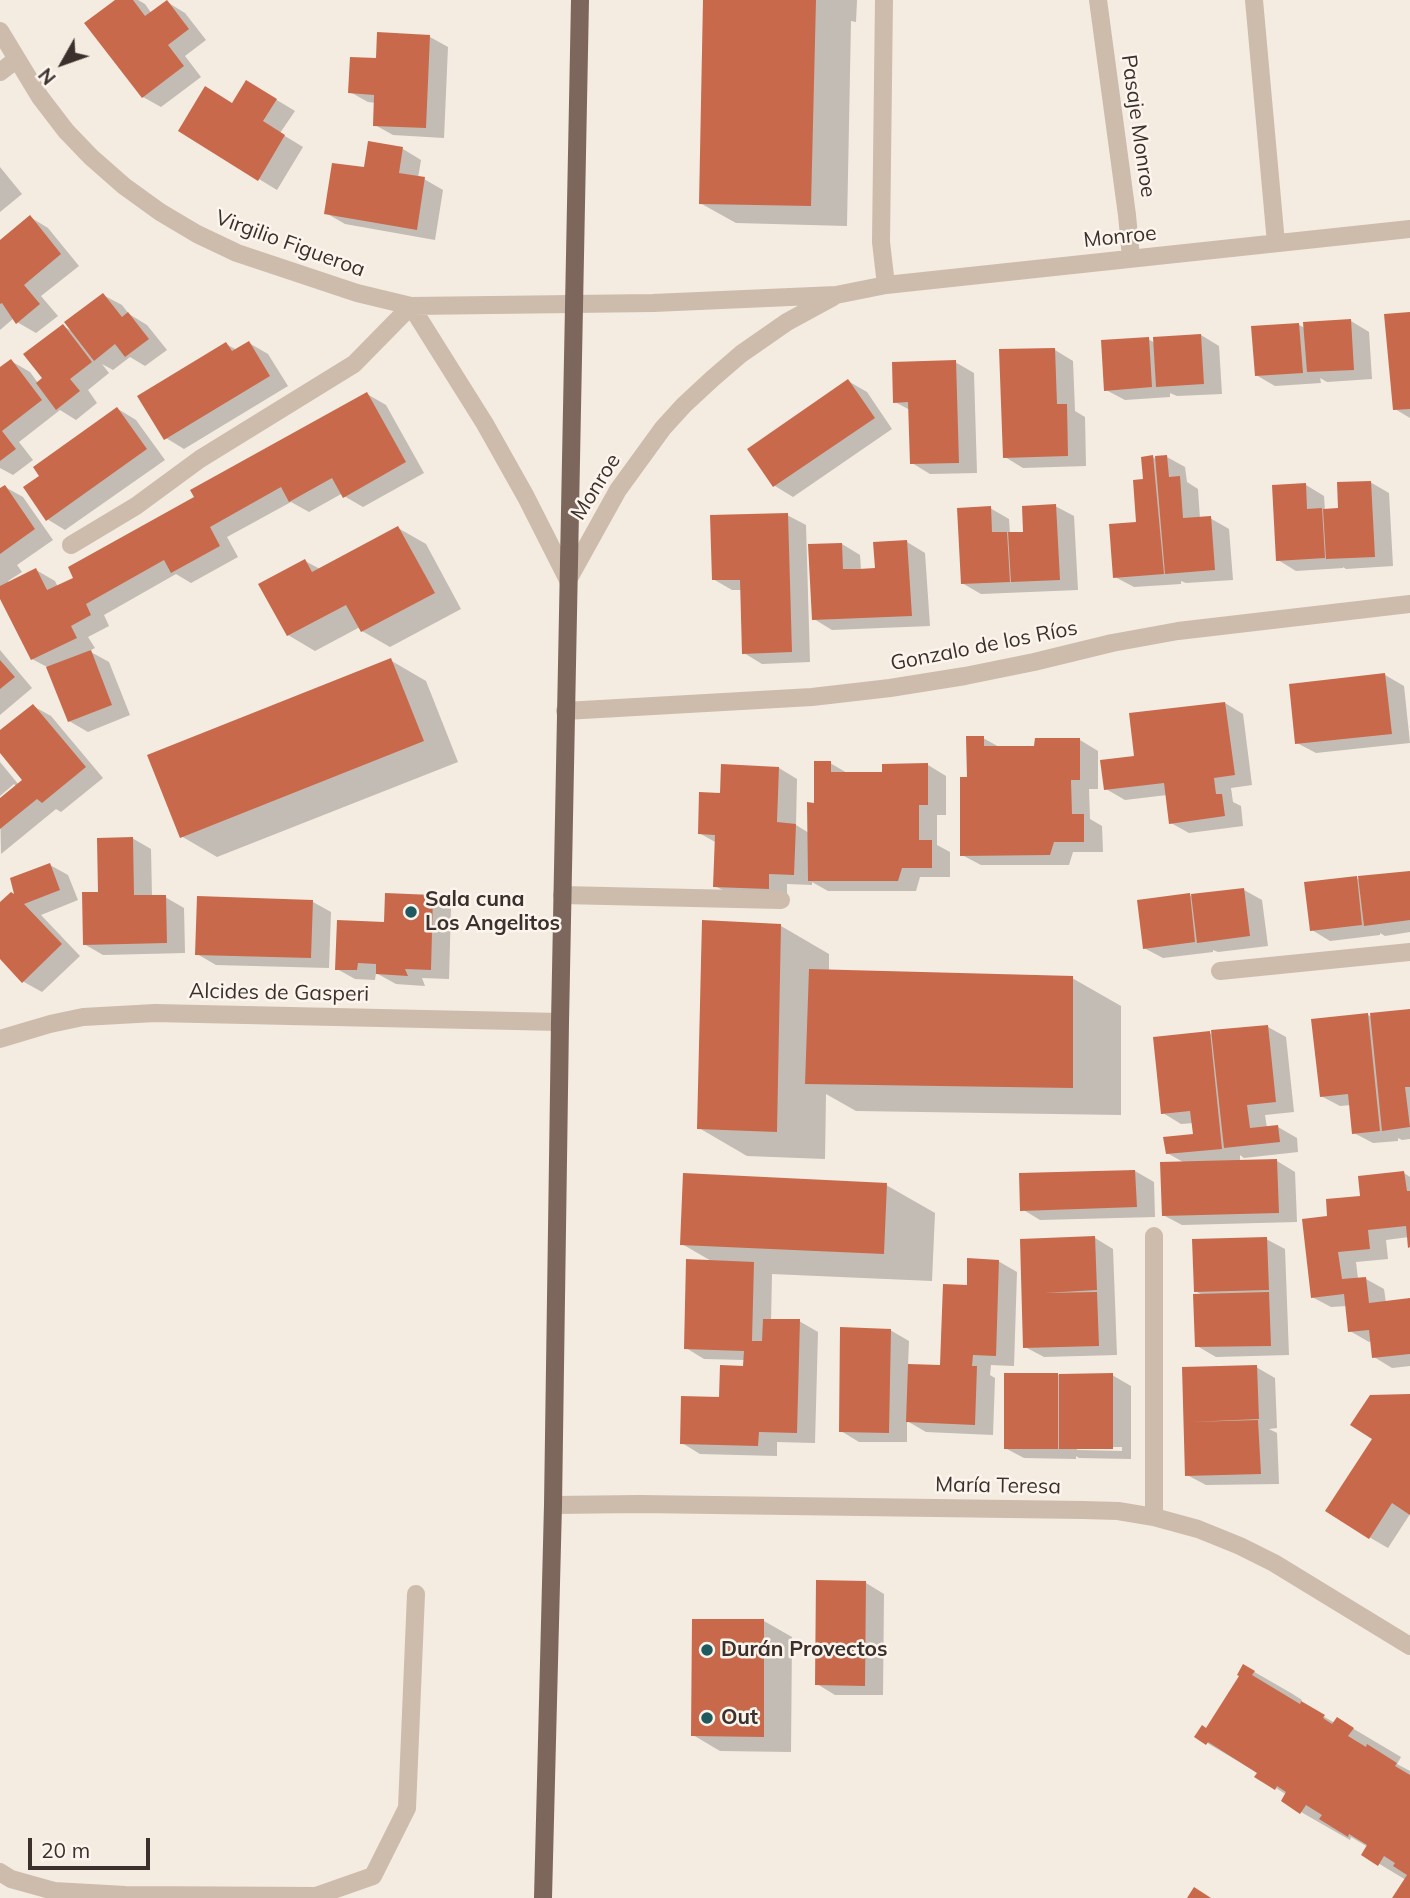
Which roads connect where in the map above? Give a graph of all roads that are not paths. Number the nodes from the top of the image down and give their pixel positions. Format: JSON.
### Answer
{"nodes":[{"id":1,"x":580,"y":0,"type":"edge"},
{"id":2,"x":884,"y":0,"type":"edge"},
{"id":3,"x":1098,"y":0,"type":"edge"},
{"id":4,"x":1254,"y":0,"type":"edge"},
{"id":5,"x":0,"y":31,"type":"edge"},
{"id":6,"x":17,"y":60,"type":"junction"},
{"id":7,"x":0,"y":72,"type":"edge"},
{"id":8,"x":1410,"y":229,"type":"edge"},
{"id":9,"x":1276,"y":243,"type":"junction"},
{"id":10,"x":1131,"y":258,"type":"junction"},
{"id":11,"x":886,"y":285,"type":"junction"},
{"id":12,"x":836,"y":295,"type":"junction"},
{"id":13,"x":573,"y":305,"type":"junction"},
{"id":14,"x":411,"y":306,"type":"junction"},
{"id":15,"x":71,"y":545,"type":"dead end"},
{"id":16,"x":568,"y":580,"type":"junction"},
{"id":17,"x":1410,"y":604,"type":"edge"},
{"id":18,"x":565,"y":711,"type":"junction"},
{"id":19,"x":562,"y":895,"type":"junction"},
{"id":20,"x":781,"y":900,"type":"dead end"},
{"id":21,"x":1410,"y":952,"type":"edge"},
{"id":22,"x":1220,"y":971,"type":"dead end"},
{"id":23,"x":559,"y":1022,"type":"junction"},
{"id":24,"x":0,"y":1039,"type":"edge"},
{"id":25,"x":1154,"y":1236,"type":"dead end"},
{"id":26,"x":553,"y":1505,"type":"junction"},
{"id":27,"x":1154,"y":1517,"type":"junction"},
{"id":28,"x":416,"y":1594,"type":"dead end"},
{"id":29,"x":1410,"y":1646,"type":"edge"},
{"id":30,"x":0,"y":1872,"type":"edge"},
{"id":31,"x":543,"y":1898,"type":"edge"}],
"edges":[{"from":1,"to":13,"type":"main road"},
{"from":2,"to":11,"type":"street"},
{"from":3,"to":10,"type":"street","name":"Pasaje Monroe"},
{"from":4,"to":9,"type":"street"},
{"from":5,"to":6,"type":"street","name":"Virgilio Figueroa"},
{"from":6,"to":7,"type":"street"},
{"from":6,"to":14,"type":"street","name":"Virgilio Figueroa"},
{"from":8,"to":9,"type":"street","name":"Monroe"},
{"from":9,"to":10,"type":"street","name":"Monroe"},
{"from":10,"to":11,"type":"street","name":"Monroe"},
{"from":11,"to":12,"type":"street","name":"Monroe"},
{"from":12,"to":13,"type":"street","name":"Monroe"},
{"from":12,"to":16,"type":"street","name":"Monroe"},
{"from":13,"to":14,"type":"street","name":"Virgilio Figueroa"},
{"from":13,"to":16,"type":"main road"},
{"from":14,"to":15,"type":"street"},
{"from":14,"to":16,"type":"street"},
{"from":16,"to":18,"type":"main road"},
{"from":17,"to":18,"type":"street","name":"Gonzalo de los Ríos"},
{"from":18,"to":19,"type":"main road"},
{"from":19,"to":20,"type":"street"},
{"from":19,"to":23,"type":"main road"},
{"from":21,"to":22,"type":"street"},
{"from":23,"to":24,"type":"street","name":"Alcides de Gasperi"},
{"from":23,"to":26,"type":"main road"},
{"from":25,"to":27,"type":"street"},
{"from":26,"to":27,"type":"street","name":"María Teresa"},
{"from":26,"to":31,"type":"main road"},
{"from":27,"to":29,"type":"street","name":"María Teresa"},
{"from":28,"to":30,"type":"street"}]}
